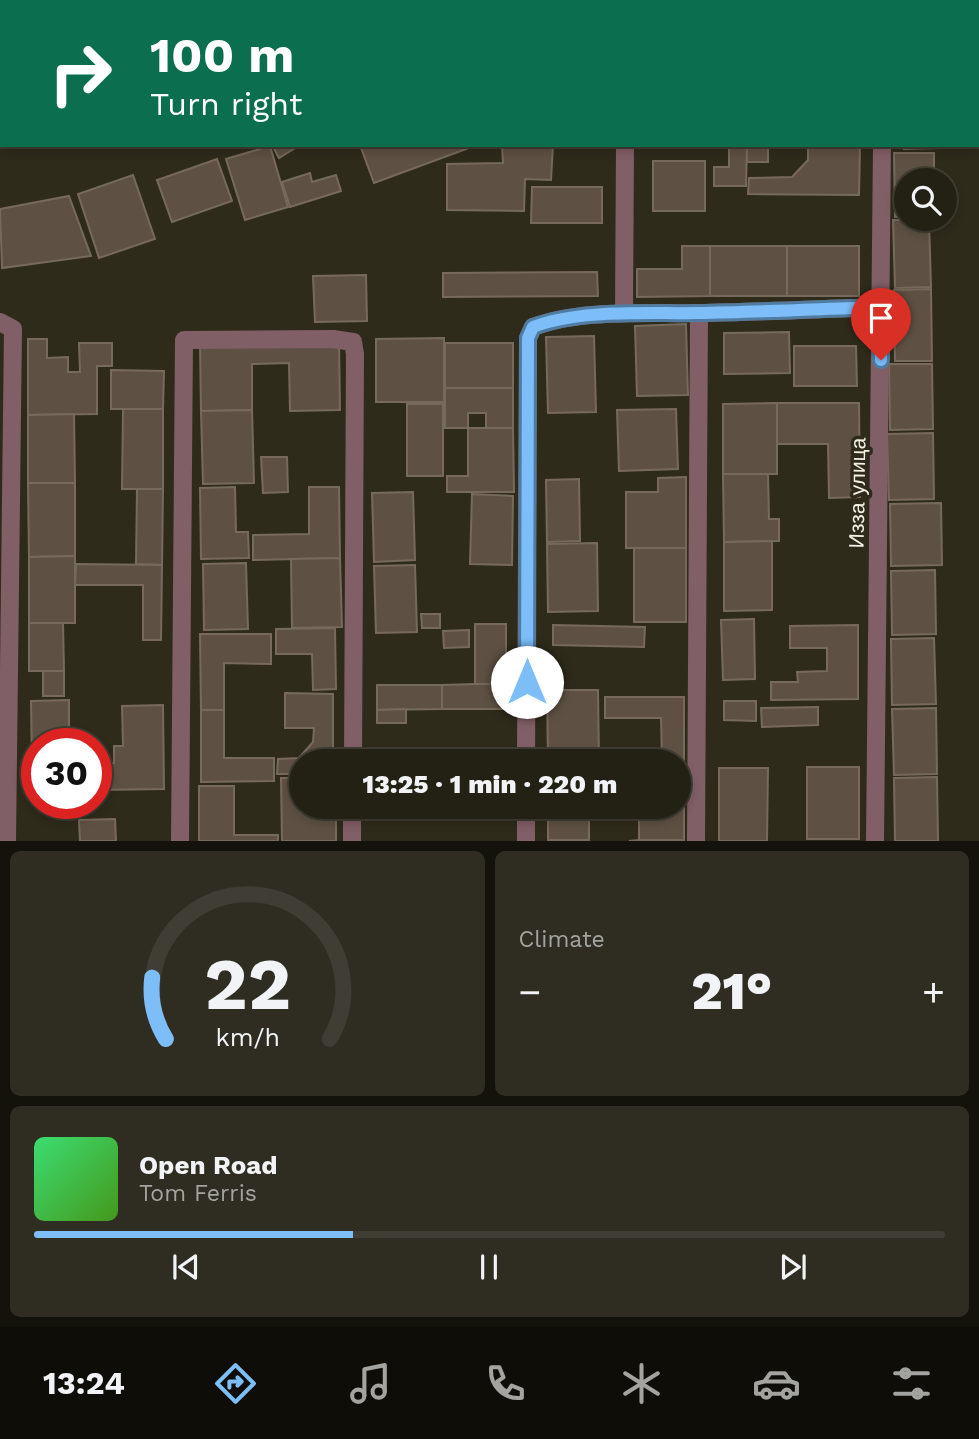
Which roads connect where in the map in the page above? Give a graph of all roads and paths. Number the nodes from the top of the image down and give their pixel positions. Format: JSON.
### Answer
{"nodes":[{"id":1,"x":625,"y":147,"type":"edge"},
{"id":2,"x":881,"y":147,"type":"edge"},
{"id":3,"x":881,"y":307,"type":"junction"},
{"id":4,"x":624,"y":313,"type":"junction"},
{"id":5,"x":698,"y":313,"type":"junction"},
{"id":6,"x":0,"y":322,"type":"edge"},
{"id":7,"x":353,"y":749,"type":"edge"},
{"id":8,"x":526,"y":749,"type":"edge"},
{"id":9,"x":352,"y":819,"type":"edge"},
{"id":10,"x":526,"y":819,"type":"edge"},
{"id":11,"x":8,"y":841,"type":"edge"},
{"id":12,"x":180,"y":841,"type":"edge"},
{"id":13,"x":352,"y":841,"type":"edge"},
{"id":14,"x":526,"y":841,"type":"edge"},
{"id":15,"x":696,"y":841,"type":"edge"},
{"id":16,"x":875,"y":841,"type":"edge"}],
"edges":[{"from":1,"to":4,"type":"street"},
{"from":2,"to":3,"type":"street","name":"Изза улица"},
{"from":3,"to":5,"type":"street"},
{"from":3,"to":16,"type":"street","name":"Изза улица"},
{"from":4,"to":5,"type":"street"},
{"from":4,"to":8,"type":"street"},
{"from":5,"to":15,"type":"street"},
{"from":6,"to":11,"type":"street"},
{"from":7,"to":12,"type":"street"},
{"from":9,"to":13,"type":"street"},
{"from":10,"to":14,"type":"street"}]}
